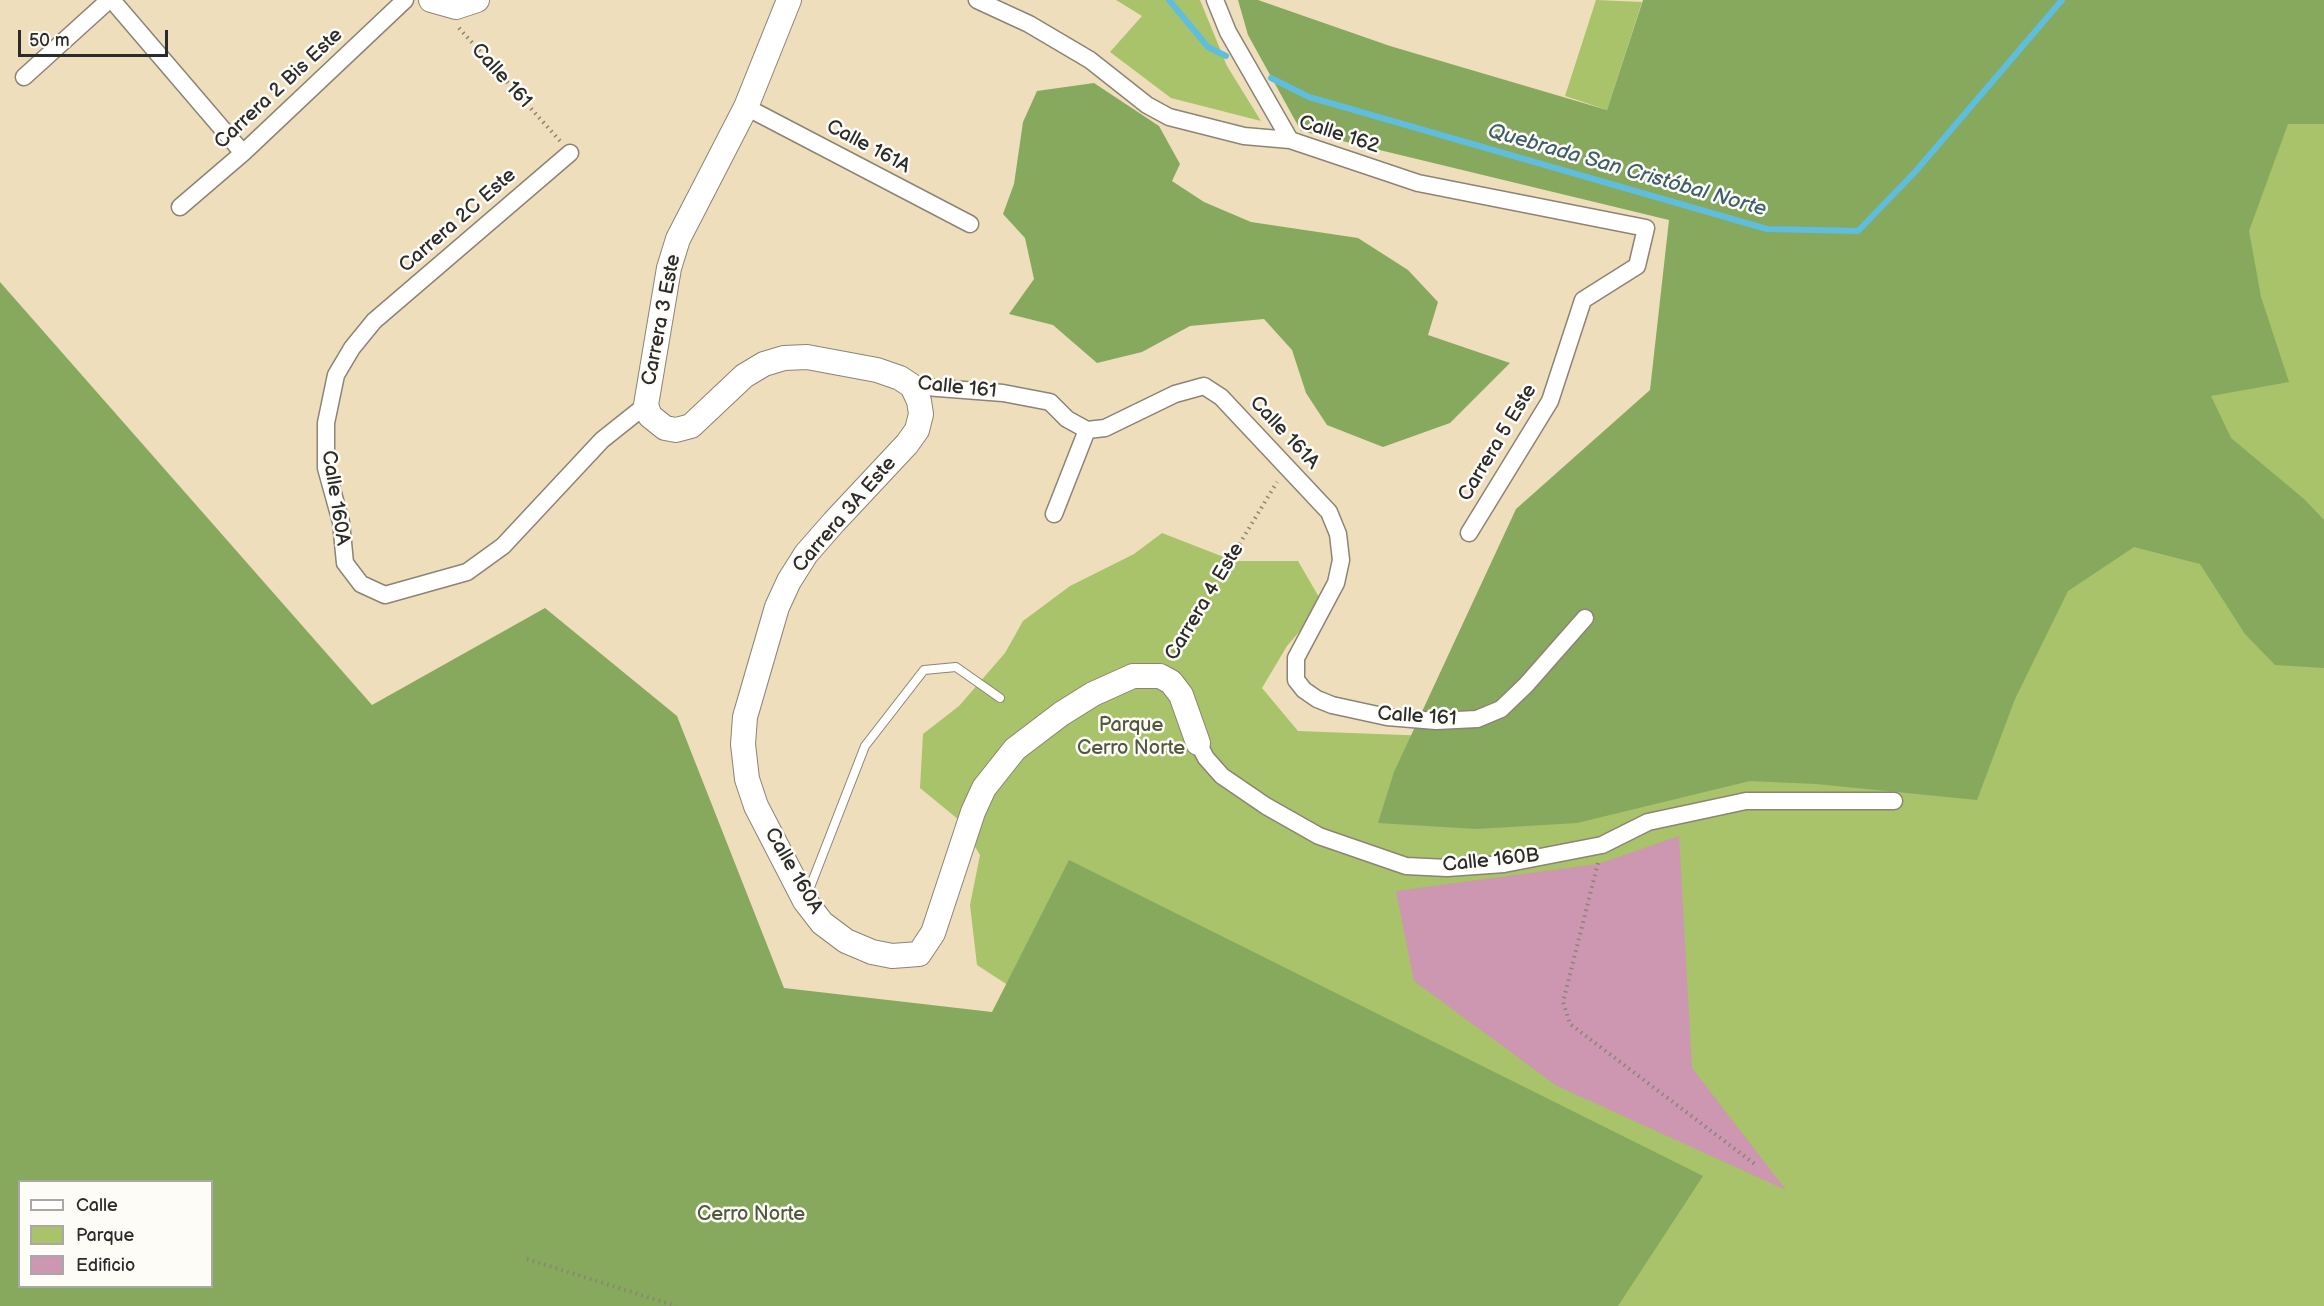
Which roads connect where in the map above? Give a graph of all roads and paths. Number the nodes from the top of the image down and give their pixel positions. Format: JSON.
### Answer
{"nodes":[{"id":1,"x":111,"y":0,"type":"edge"},
{"id":2,"x":405,"y":0,"type":"edge"},
{"id":3,"x":477,"y":0,"type":"edge"},
{"id":4,"x":789,"y":0,"type":"edge"},
{"id":5,"x":977,"y":0,"type":"edge"},
{"id":6,"x":1215,"y":0,"type":"edge"},
{"id":7,"x":434,"y":2,"type":"edge"},
{"id":8,"x":24,"y":77,"type":"dead end"},
{"id":9,"x":746,"y":107,"type":"junction"},
{"id":10,"x":1290,"y":140,"type":"junction"},
{"id":11,"x":243,"y":153,"type":"junction"},
{"id":12,"x":570,"y":153,"type":"joint"},
{"id":13,"x":180,"y":207,"type":"dead end"},
{"id":14,"x":970,"y":224,"type":"dead end"},
{"id":15,"x":1646,"y":228,"type":"joint"},
{"id":16,"x":374,"y":321,"type":"joint"},
{"id":17,"x":912,"y":386,"type":"junction"},
{"id":18,"x":646,"y":405,"type":"junction"},
{"id":19,"x":1087,"y":430,"type":"junction"},
{"id":20,"x":1287,"y":466,"type":"junction"},
{"id":21,"x":1054,"y":514,"type":"dead end"},
{"id":22,"x":1469,"y":533,"type":"dead end"},
{"id":23,"x":385,"y":595,"type":"joint"},
{"id":24,"x":1585,"y":618,"type":"dead end"},
{"id":25,"x":1160,"y":676,"type":"junction"},
{"id":26,"x":1000,"y":698,"type":"dead end"},
{"id":27,"x":1317,"y":699,"type":"joint"},
{"id":28,"x":746,"y":717,"type":"joint"},
{"id":29,"x":1198,"y":743,"type":"joint"},
{"id":30,"x":1894,"y":801,"type":"dead end"},
{"id":31,"x":1602,"y":845,"type":"junction"},
{"id":32,"x":805,"y":901,"type":"junction"},
{"id":33,"x":919,"y":954,"type":"joint"},
{"id":34,"x":1756,"y":1165,"type":"dead end"},
{"id":35,"x":527,"y":1259,"type":"dead end"},
{"id":36,"x":676,"y":1306,"type":"edge"}],
"edges":[{"from":1,"to":8,"type":"street"},
{"from":1,"to":11,"type":"street"},
{"from":2,"to":11,"type":"street","name":"Carrera 2 Bis Este"},
{"from":3,"to":7,"type":"street"},
{"from":4,"to":9,"type":"street","name":"Carrera 3 Este"},
{"from":5,"to":10,"type":"street","name":"Calle 162"},
{"from":6,"to":10,"type":"street"},
{"from":7,"to":12,"type":"path","name":"Calle 161"},
{"from":9,"to":14,"type":"street","name":"Calle 161A"},
{"from":9,"to":18,"type":"street","name":"Carrera 3 Este"},
{"from":10,"to":15,"type":"street","name":"Calle 162"},
{"from":11,"to":13,"type":"street","name":"Carrera 2 Bis Este"},
{"from":12,"to":16,"type":"street","name":"Carrera 2C Este"},
{"from":15,"to":22,"type":"street","name":"Carrera 5 Este"},
{"from":16,"to":23,"type":"street","name":"Calle 160A"},
{"from":17,"to":18,"type":"street","name":"Calle 161"},
{"from":17,"to":19,"type":"street","name":"Calle 161"},
{"from":17,"to":28,"type":"street","name":"Carrera 3A Este"},
{"from":18,"to":23,"type":"street","name":"Carrera 3 Este"},
{"from":19,"to":20,"type":"street","name":"Calle 161A"},
{"from":19,"to":21,"type":"street"},
{"from":20,"to":25,"type":"path","name":"Carrera 4 Este"},
{"from":20,"to":27,"type":"street","name":"Calle 161A"},
{"from":24,"to":27,"type":"street","name":"Calle 161"},
{"from":25,"to":29,"type":"street","name":"Calle 160B"},
{"from":25,"to":33,"type":"street","name":"Carrera 4 Este"},
{"from":26,"to":32,"type":"lane"},
{"from":28,"to":32,"type":"street","name":"Calle 160A"},
{"from":29,"to":31,"type":"street","name":"Calle 160B"},
{"from":30,"to":31,"type":"street","name":"Calle 160B"},
{"from":31,"to":34,"type":"path"},
{"from":32,"to":33,"type":"street","name":"Calle 160A"},
{"from":35,"to":36,"type":"path"}]}
